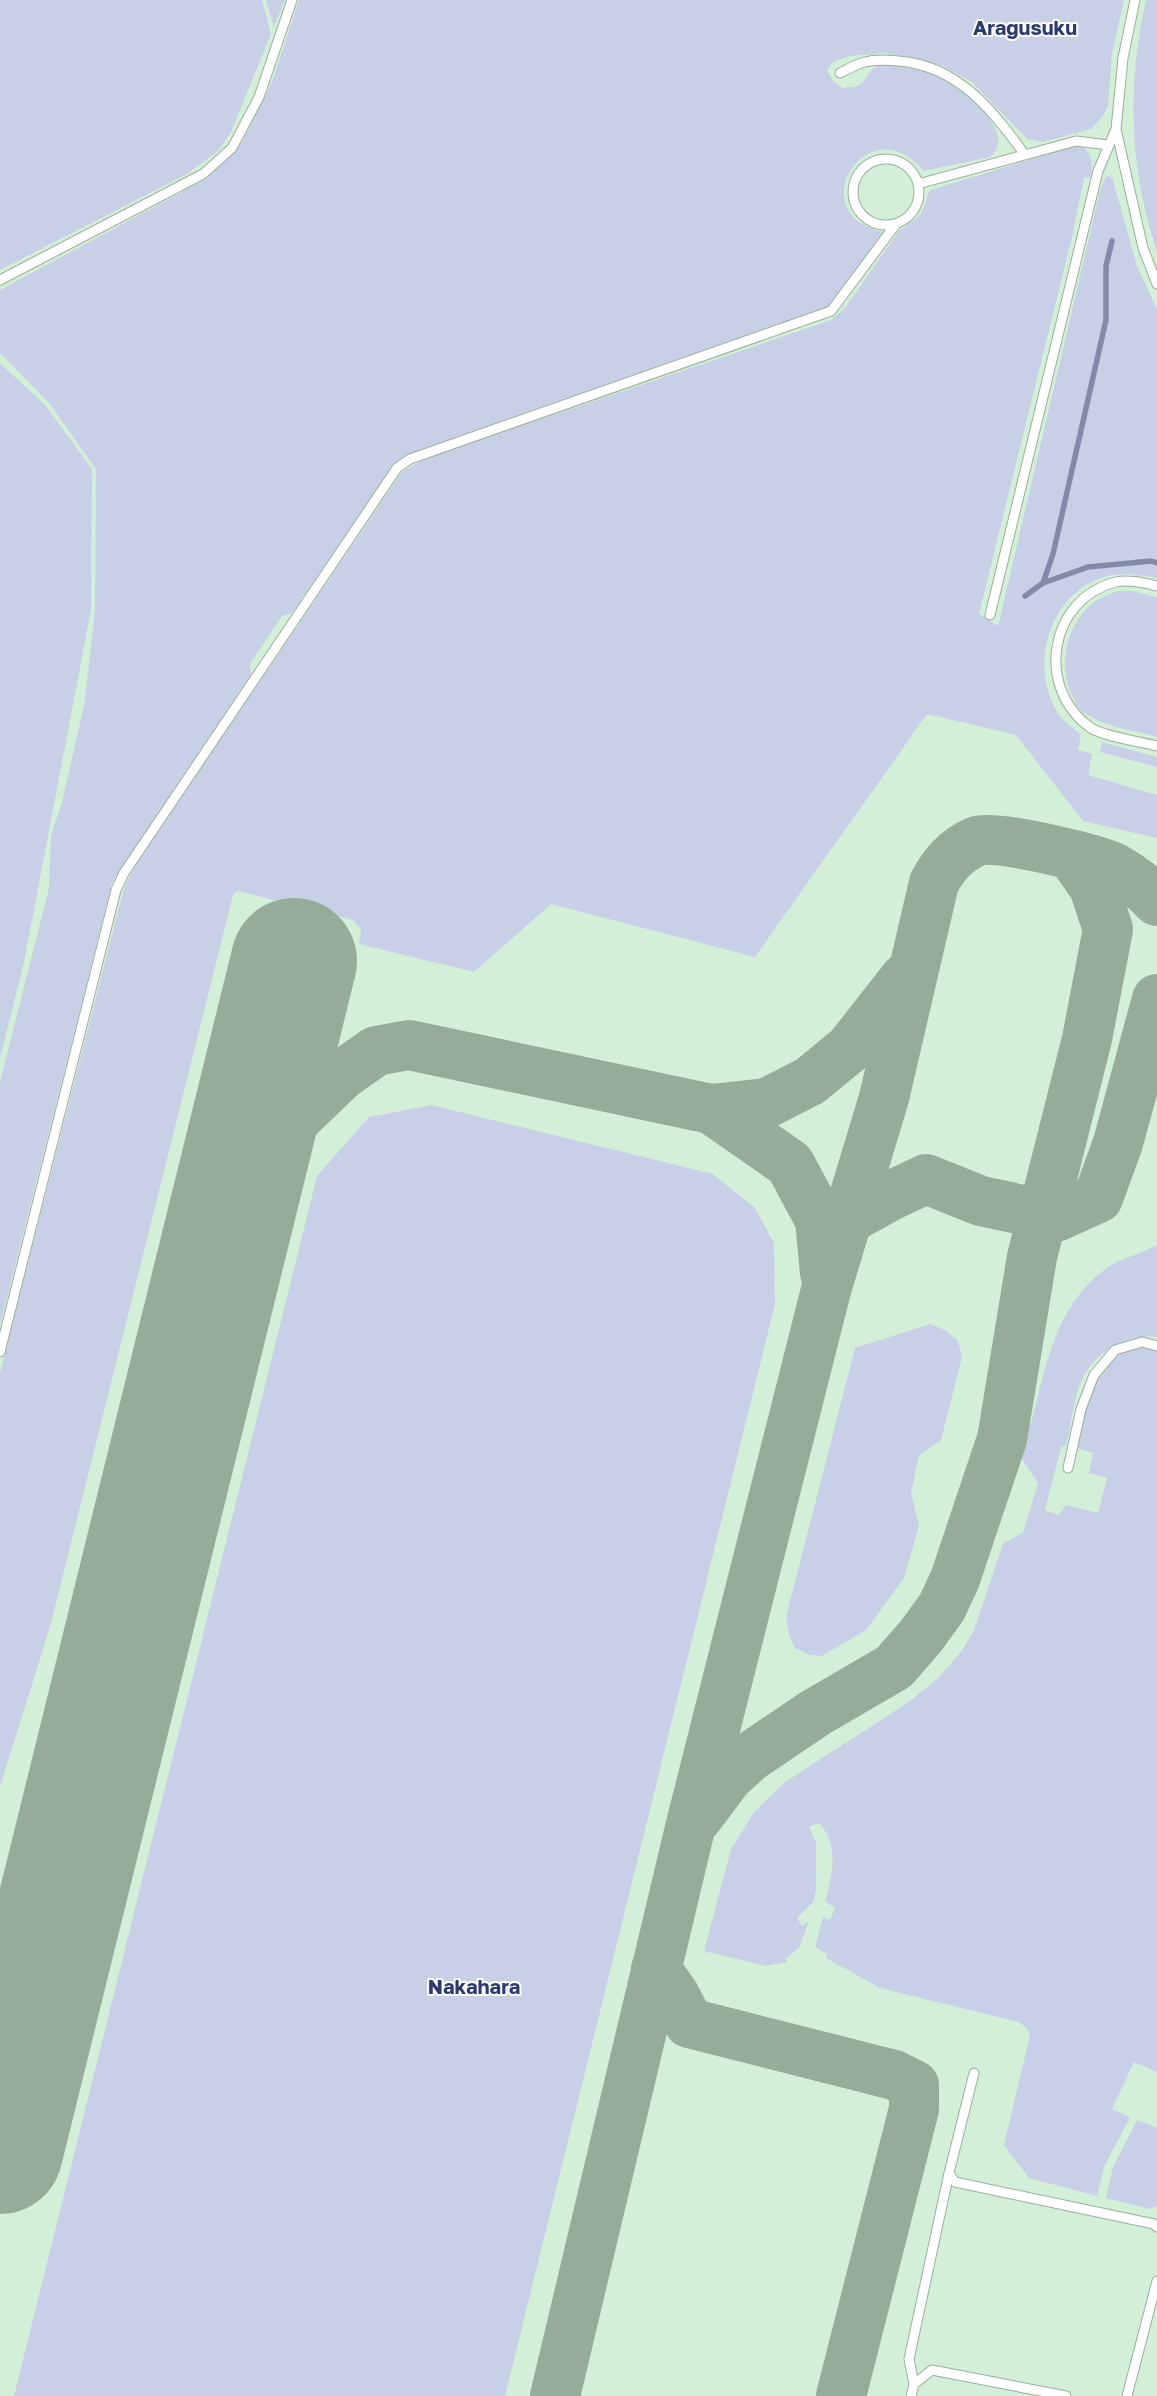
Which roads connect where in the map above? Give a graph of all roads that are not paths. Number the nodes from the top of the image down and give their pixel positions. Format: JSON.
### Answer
{"nodes":[{"id":1,"x":292,"y":0,"type":"edge"},
{"id":2,"x":1135,"y":0,"type":"edge"},
{"id":3,"x":840,"y":73,"type":"dead end"},
{"id":4,"x":1116,"y":129,"type":"junction"},
{"id":5,"x":1108,"y":145,"type":"junction"},
{"id":6,"x":1025,"y":155,"type":"junction"},
{"id":7,"x":918,"y":184,"type":"junction"},
{"id":8,"x":896,"y":224,"type":"junction"},
{"id":9,"x":0,"y":280,"type":"edge"},
{"id":10,"x":1157,"y":284,"type":"edge"},
{"id":11,"x":1157,"y":586,"type":"edge"},
{"id":12,"x":990,"y":615,"type":"dead end"},
{"id":13,"x":1157,"y":746,"type":"edge"},
{"id":14,"x":1157,"y":1346,"type":"edge"},
{"id":15,"x":0,"y":1352,"type":"edge"},
{"id":16,"x":1068,"y":1468,"type":"dead end"},
{"id":17,"x":974,"y":2073,"type":"dead end"},
{"id":18,"x":949,"y":2173,"type":"junction"},
{"id":19,"x":1157,"y":2227,"type":"edge"},
{"id":20,"x":1157,"y":2281,"type":"edge"},
{"id":21,"x":914,"y":2384,"type":"junction"},
{"id":22,"x":911,"y":2396,"type":"edge"},
{"id":23,"x":1066,"y":2396,"type":"edge"},
{"id":24,"x":1128,"y":2396,"type":"edge"}],
"edges":[{"from":1,"to":9,"type":"lane"},
{"from":2,"to":4,"type":"lane"},
{"from":3,"to":6,"type":"lane"},
{"from":4,"to":5,"type":"lane"},
{"from":4,"to":10,"type":"lane"},
{"from":5,"to":6,"type":"lane"},
{"from":5,"to":12,"type":"lane"},
{"from":6,"to":7,"type":"lane"},
{"from":7,"to":8,"type":"lane"},
{"from":7,"to":8,"type":"lane"},
{"from":8,"to":15,"type":"lane"},
{"from":11,"to":13,"type":"lane"},
{"from":14,"to":16,"type":"lane"},
{"from":17,"to":18,"type":"lane"},
{"from":18,"to":19,"type":"lane"},
{"from":18,"to":21,"type":"lane"},
{"from":20,"to":24,"type":"lane"},
{"from":21,"to":22,"type":"lane"},
{"from":21,"to":23,"type":"lane"}]}
